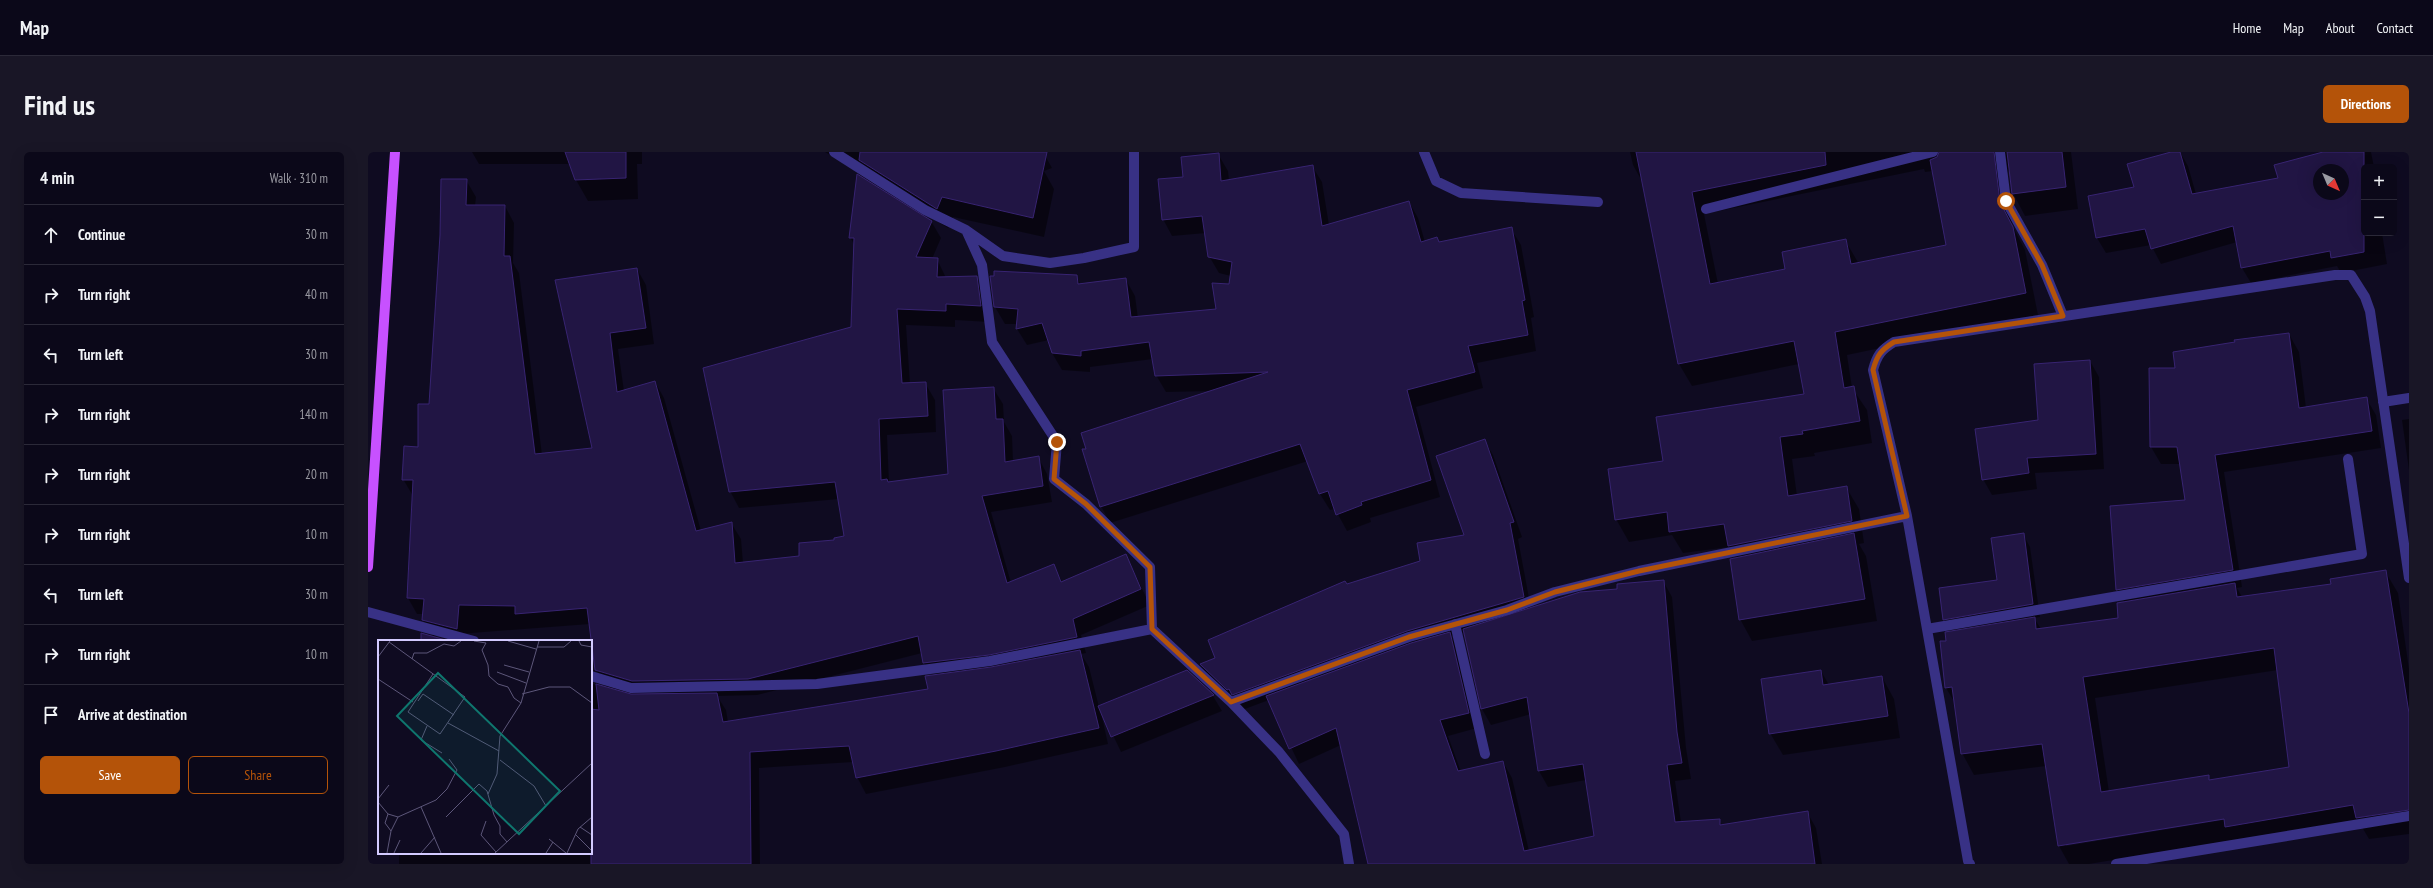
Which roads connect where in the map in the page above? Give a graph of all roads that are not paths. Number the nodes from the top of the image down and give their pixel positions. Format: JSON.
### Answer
{"nodes":[{"id":1,"x":395,"y":152,"type":"edge"},
{"id":2,"x":834,"y":152,"type":"edge"},
{"id":3,"x":1134,"y":152,"type":"edge"},
{"id":4,"x":1424,"y":152,"type":"edge"},
{"id":5,"x":1933,"y":152,"type":"edge"},
{"id":6,"x":2000,"y":152,"type":"edge"},
{"id":7,"x":1598,"y":202,"type":"dead end"},
{"id":8,"x":1706,"y":209,"type":"dead end"},
{"id":9,"x":966,"y":230,"type":"junction"},
{"id":10,"x":2063,"y":316,"type":"junction"},
{"id":11,"x":2409,"y":398,"type":"edge"},
{"id":12,"x":2383,"y":402,"type":"junction"},
{"id":13,"x":2348,"y":459,"type":"dead end"},
{"id":14,"x":1907,"y":516,"type":"junction"},
{"id":15,"x":368,"y":568,"type":"edge"},
{"id":16,"x":2409,"y":578,"type":"edge"},
{"id":17,"x":368,"y":612,"type":"edge"},
{"id":18,"x":1455,"y":624,"type":"junction"},
{"id":19,"x":1152,"y":629,"type":"junction"},
{"id":20,"x":1926,"y":629,"type":"junction"},
{"id":21,"x":470,"y":640,"type":"edge"},
{"id":22,"x":592,"y":676,"type":"edge"},
{"id":23,"x":1231,"y":702,"type":"junction"},
{"id":24,"x":1485,"y":754,"type":"dead end"},
{"id":25,"x":2409,"y":816,"type":"edge"},
{"id":26,"x":1350,"y":864,"type":"edge"},
{"id":27,"x":1970,"y":864,"type":"edge"},
{"id":28,"x":2116,"y":864,"type":"edge"}],
"edges":[{"from":1,"to":15,"type":"main road"},
{"from":2,"to":9,"type":"street"},
{"from":3,"to":9,"type":"street"},
{"from":4,"to":7,"type":"street"},
{"from":5,"to":8,"type":"street"},
{"from":6,"to":10,"type":"street"},
{"from":9,"to":19,"type":"street"},
{"from":10,"to":12,"type":"street"},
{"from":10,"to":14,"type":"street"},
{"from":11,"to":12,"type":"street"},
{"from":12,"to":16,"type":"street"},
{"from":13,"to":20,"type":"street"},
{"from":14,"to":18,"type":"street"},
{"from":14,"to":20,"type":"street"},
{"from":17,"to":21,"type":"street"},
{"from":18,"to":23,"type":"street"},
{"from":18,"to":24,"type":"street"},
{"from":19,"to":22,"type":"street"},
{"from":19,"to":23,"type":"street"},
{"from":20,"to":27,"type":"street"},
{"from":23,"to":26,"type":"street"},
{"from":25,"to":28,"type":"street"}]}
